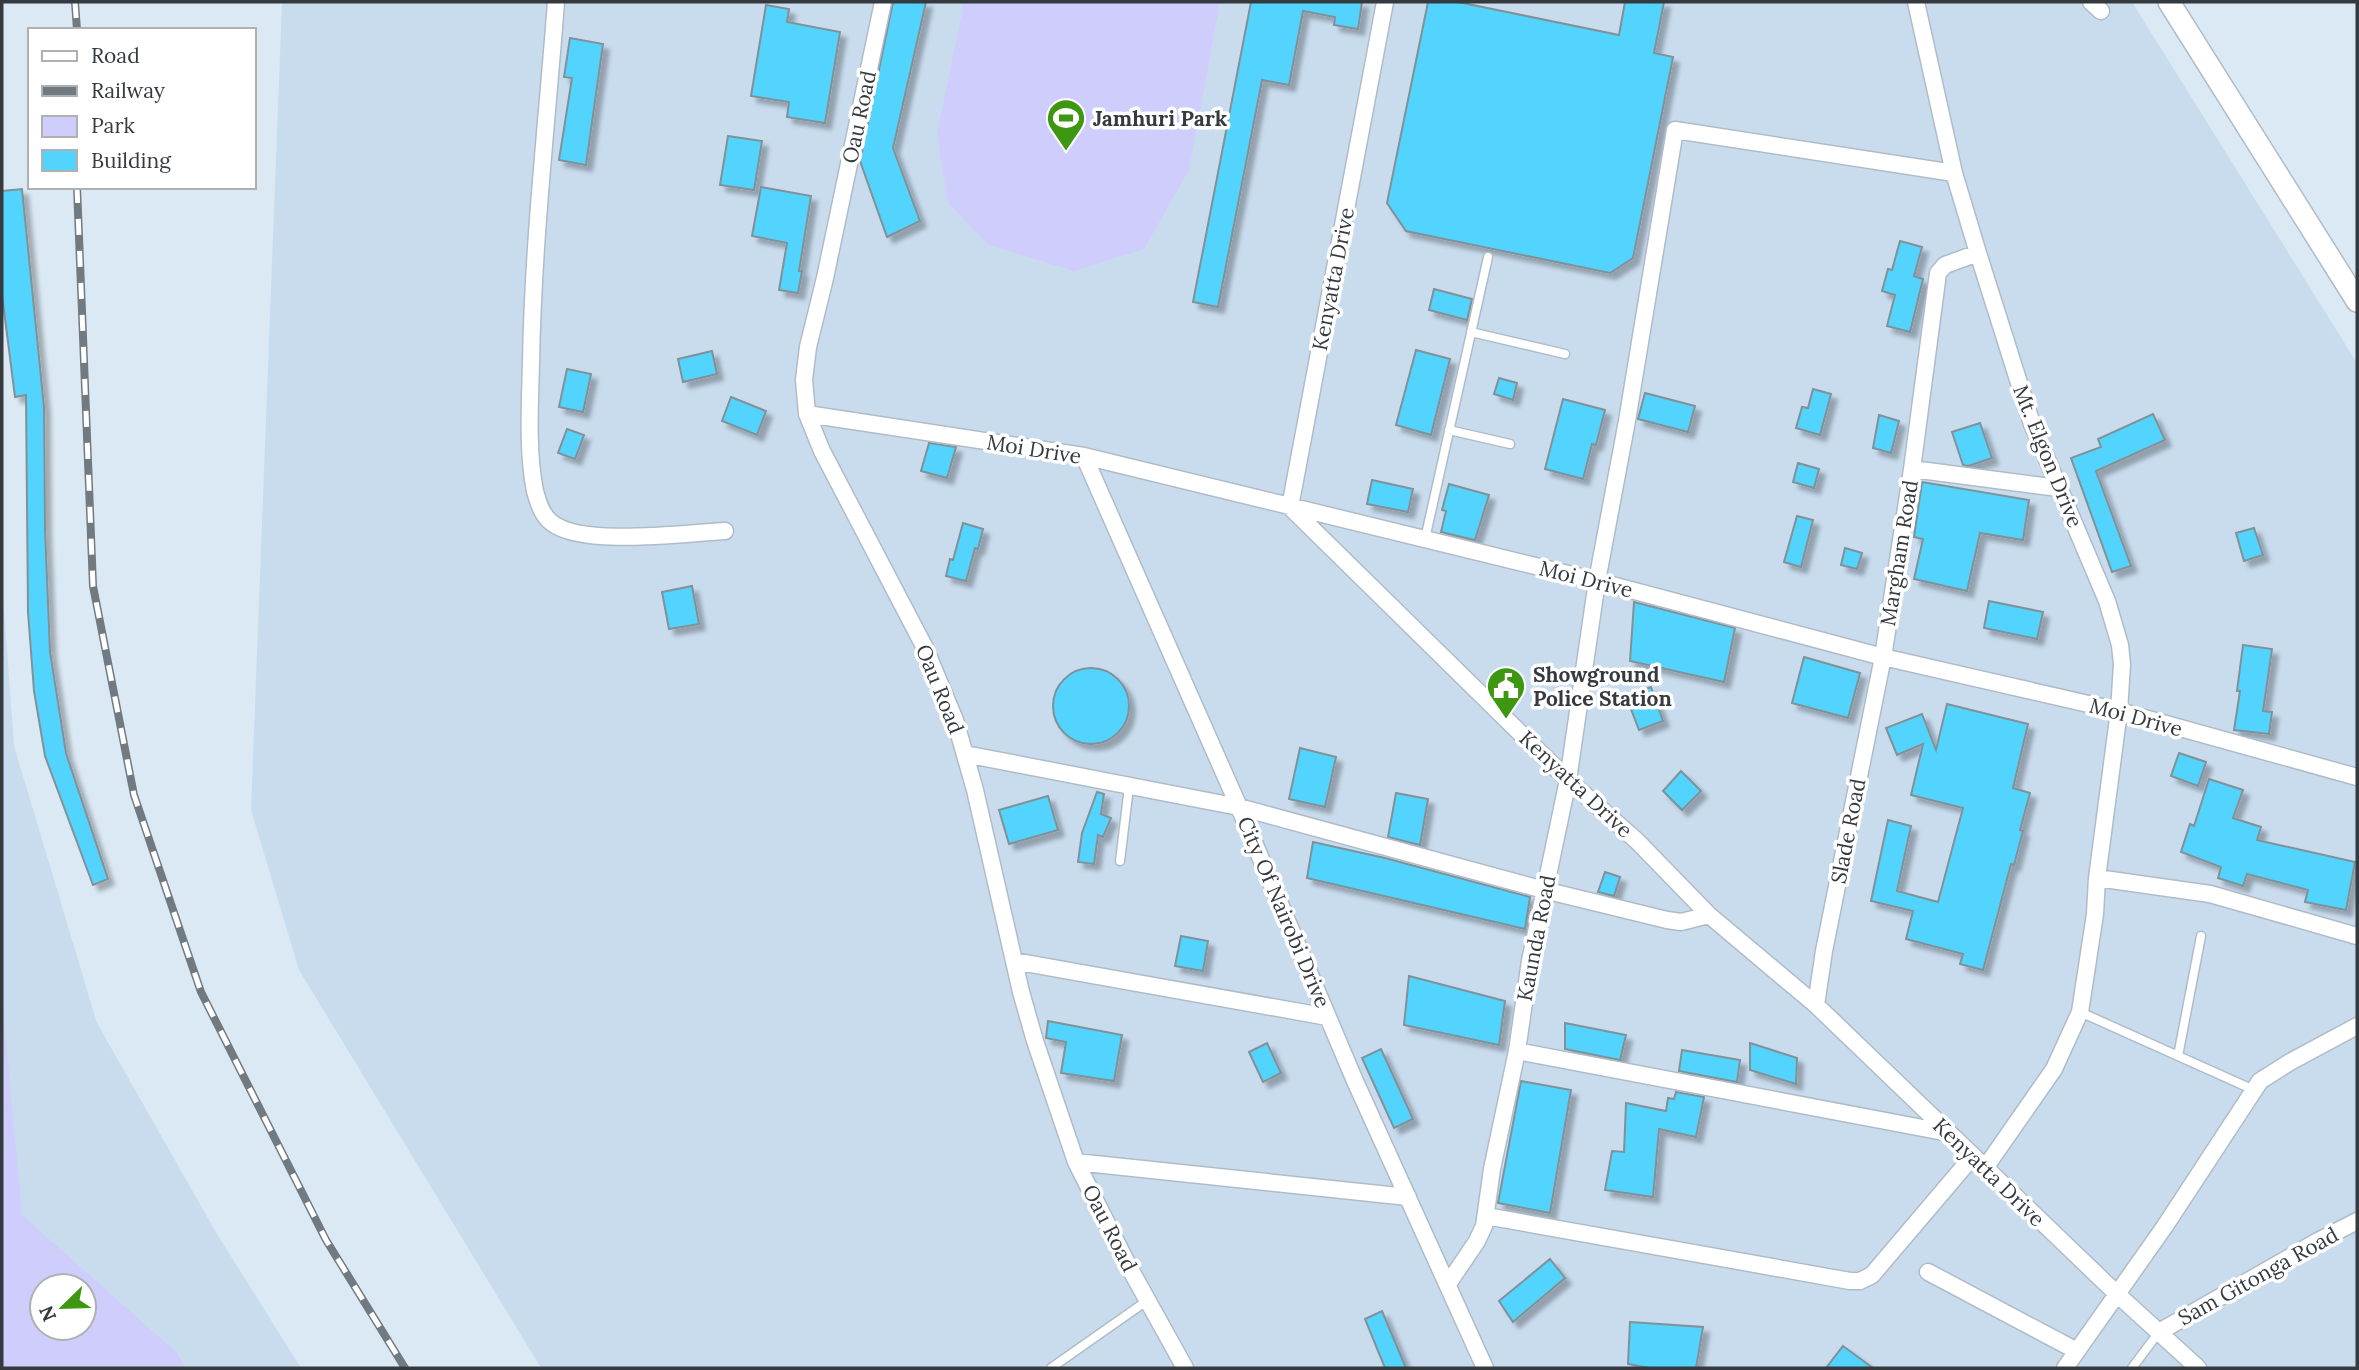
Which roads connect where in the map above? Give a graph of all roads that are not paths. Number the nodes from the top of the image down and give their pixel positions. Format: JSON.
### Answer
{"nodes":[{"id":1,"x":556,"y":2,"type":"edge"},
{"id":2,"x":883,"y":2,"type":"edge"},
{"id":3,"x":1385,"y":2,"type":"edge"},
{"id":4,"x":1916,"y":2,"type":"edge"},
{"id":5,"x":2169,"y":2,"type":"edge"},
{"id":6,"x":1954,"y":173,"type":"junction"},
{"id":7,"x":1978,"y":253,"type":"junction"},
{"id":8,"x":1488,"y":257,"type":"dead end"},
{"id":9,"x":2357,"y":301,"type":"edge"},
{"id":10,"x":1471,"y":332,"type":"junction"},
{"id":11,"x":1565,"y":354,"type":"dead end"},
{"id":12,"x":807,"y":414,"type":"junction"},
{"id":13,"x":1449,"y":430,"type":"junction"},
{"id":14,"x":1510,"y":444,"type":"dead end"},
{"id":15,"x":1084,"y":456,"type":"junction"},
{"id":16,"x":1912,"y":469,"type":"junction"},
{"id":17,"x":2058,"y":488,"type":"junction"},
{"id":18,"x":1290,"y":506,"type":"junction"},
{"id":19,"x":724,"y":531,"type":"dead end"},
{"id":20,"x":1425,"y":539,"type":"junction"},
{"id":21,"x":1597,"y":581,"type":"junction"},
{"id":22,"x":1884,"y":657,"type":"junction"},
{"id":23,"x":2119,"y":710,"type":"junction"},
{"id":24,"x":965,"y":754,"type":"junction"},
{"id":25,"x":2357,"y":777,"type":"edge"},
{"id":26,"x":1568,"y":780,"type":"junction"},
{"id":27,"x":1129,"y":787,"type":"junction"},
{"id":28,"x":1239,"y":807,"type":"junction"},
{"id":29,"x":1120,"y":861,"type":"dead end"},
{"id":30,"x":2097,"y":878,"type":"junction"},
{"id":31,"x":1545,"y":890,"type":"junction"},
{"id":32,"x":1709,"y":915,"type":"junction"},
{"id":33,"x":2201,"y":936,"type":"dead end"},
{"id":34,"x":2357,"y":936,"type":"edge"},
{"id":35,"x":1014,"y":961,"type":"junction"},
{"id":36,"x":1816,"y":1005,"type":"junction"},
{"id":37,"x":2080,"y":1012,"type":"junction"},
{"id":38,"x":1328,"y":1017,"type":"junction"},
{"id":39,"x":2357,"y":1027,"type":"edge"},
{"id":40,"x":1517,"y":1051,"type":"junction"},
{"id":41,"x":2178,"y":1056,"type":"junction"},
{"id":42,"x":2253,"y":1090,"type":"junction"},
{"id":43,"x":1949,"y":1133,"type":"junction"},
{"id":44,"x":1973,"y":1156,"type":"junction"},
{"id":45,"x":1076,"y":1162,"type":"junction"},
{"id":46,"x":1985,"y":1168,"type":"junction"},
{"id":47,"x":1408,"y":1197,"type":"junction"},
{"id":48,"x":1486,"y":1216,"type":"junction"},
{"id":49,"x":2357,"y":1222,"type":"edge"},
{"id":50,"x":1928,"y":1272,"type":"dead end"},
{"id":51,"x":1448,"y":1284,"type":"junction"},
{"id":52,"x":2117,"y":1294,"type":"junction"},
{"id":53,"x":1147,"y":1300,"type":"junction"},
{"id":54,"x":2159,"y":1332,"type":"junction"},
{"id":55,"x":2077,"y":1350,"type":"junction"},
{"id":56,"x":1051,"y":1368,"type":"edge"},
{"id":57,"x":1185,"y":1368,"type":"edge"},
{"id":58,"x":1485,"y":1368,"type":"edge"},
{"id":59,"x":2065,"y":1368,"type":"edge"},
{"id":60,"x":2132,"y":1368,"type":"edge"},
{"id":61,"x":2198,"y":1368,"type":"edge"}],
"edges":[{"from":1,"to":19,"type":"street"},
{"from":2,"to":12,"type":"street","name":"Oau Road"},
{"from":3,"to":18,"type":"street","name":"Kenyatta Drive"},
{"from":4,"to":6,"type":"street","name":"Mt. Elgon Drive"},
{"from":5,"to":9,"type":"street"},
{"from":6,"to":7,"type":"street","name":"Mt. Elgon Drive"},
{"from":6,"to":21,"type":"street","name":"Kaunda Road"},
{"from":7,"to":16,"type":"street"},
{"from":7,"to":17,"type":"street","name":"Mt. Elgon Drive"},
{"from":8,"to":10,"type":"lane"},
{"from":10,"to":11,"type":"lane"},
{"from":10,"to":13,"type":"lane"},
{"from":12,"to":15,"type":"street","name":"Moi Drive"},
{"from":12,"to":24,"type":"street","name":"Oau Road"},
{"from":13,"to":14,"type":"lane"},
{"from":13,"to":20,"type":"lane"},
{"from":15,"to":18,"type":"street","name":"Moi Drive"},
{"from":15,"to":28,"type":"street","name":"City Of Nairobi Drive"},
{"from":16,"to":17,"type":"street","name":"Margham Road"},
{"from":16,"to":22,"type":"street","name":"Margham Road"},
{"from":17,"to":23,"type":"street","name":"Mt. Elgon Drive"},
{"from":18,"to":20,"type":"street","name":"Moi Drive"},
{"from":18,"to":26,"type":"street","name":"Kenyatta Drive"},
{"from":20,"to":21,"type":"street","name":"Moi Drive"},
{"from":21,"to":22,"type":"street","name":"Moi Drive"},
{"from":21,"to":26,"type":"street","name":"Kaunda Road"},
{"from":22,"to":23,"type":"street","name":"Moi Drive"},
{"from":22,"to":36,"type":"street","name":"Slade Road"},
{"from":23,"to":25,"type":"street","name":"Moi Drive"},
{"from":23,"to":30,"type":"street","name":"Mt. Elgon Drive"},
{"from":24,"to":27,"type":"street"},
{"from":24,"to":35,"type":"street","name":"Oau Road"},
{"from":26,"to":31,"type":"street","name":"Kaunda Road"},
{"from":26,"to":32,"type":"street","name":"Kenyatta Drive"},
{"from":27,"to":28,"type":"street"},
{"from":27,"to":29,"type":"lane"},
{"from":28,"to":31,"type":"street"},
{"from":28,"to":38,"type":"street","name":"City Of Nairobi Drive"},
{"from":30,"to":34,"type":"street"},
{"from":30,"to":37,"type":"street","name":"Mt. Elgon Drive"},
{"from":31,"to":32,"type":"street"},
{"from":31,"to":40,"type":"street","name":"Kaunda Road"},
{"from":32,"to":36,"type":"street","name":"Kenyatta Drive"},
{"from":33,"to":41,"type":"lane"},
{"from":35,"to":38,"type":"street"},
{"from":35,"to":45,"type":"street","name":"Oau Road"},
{"from":36,"to":43,"type":"street","name":"Kenyatta Drive"},
{"from":37,"to":41,"type":"lane"},
{"from":37,"to":46,"type":"street","name":"Mt. Elgon Drive"},
{"from":38,"to":47,"type":"street","name":"City Of Nairobi Drive"},
{"from":39,"to":42,"type":"street"},
{"from":40,"to":43,"type":"street"},
{"from":40,"to":48,"type":"street","name":"Kaunda Road"},
{"from":41,"to":42,"type":"lane"},
{"from":42,"to":52,"type":"street"},
{"from":43,"to":44,"type":"street","name":"Kenyatta Drive"},
{"from":44,"to":46,"type":"street","name":"Kenyatta Drive"},
{"from":44,"to":48,"type":"street"},
{"from":45,"to":47,"type":"street"},
{"from":45,"to":53,"type":"street","name":"Oau Road"},
{"from":46,"to":52,"type":"street","name":"Kenyatta Drive"},
{"from":47,"to":51,"type":"street","name":"City Of Nairobi Drive"},
{"from":48,"to":51,"type":"street","name":"Kaunda Road"},
{"from":49,"to":54,"type":"street","name":"Sam Gitonga Road"},
{"from":50,"to":55,"type":"street"},
{"from":51,"to":58,"type":"street","name":"City Of Nairobi Drive"},
{"from":52,"to":54,"type":"street","name":"Kenyatta Drive"},
{"from":52,"to":55,"type":"street"},
{"from":53,"to":56,"type":"lane"},
{"from":53,"to":57,"type":"street","name":"Oau Road"},
{"from":54,"to":60,"type":"lane"},
{"from":54,"to":61,"type":"street","name":"Kenyatta Drive"},
{"from":55,"to":59,"type":"street"}]}
